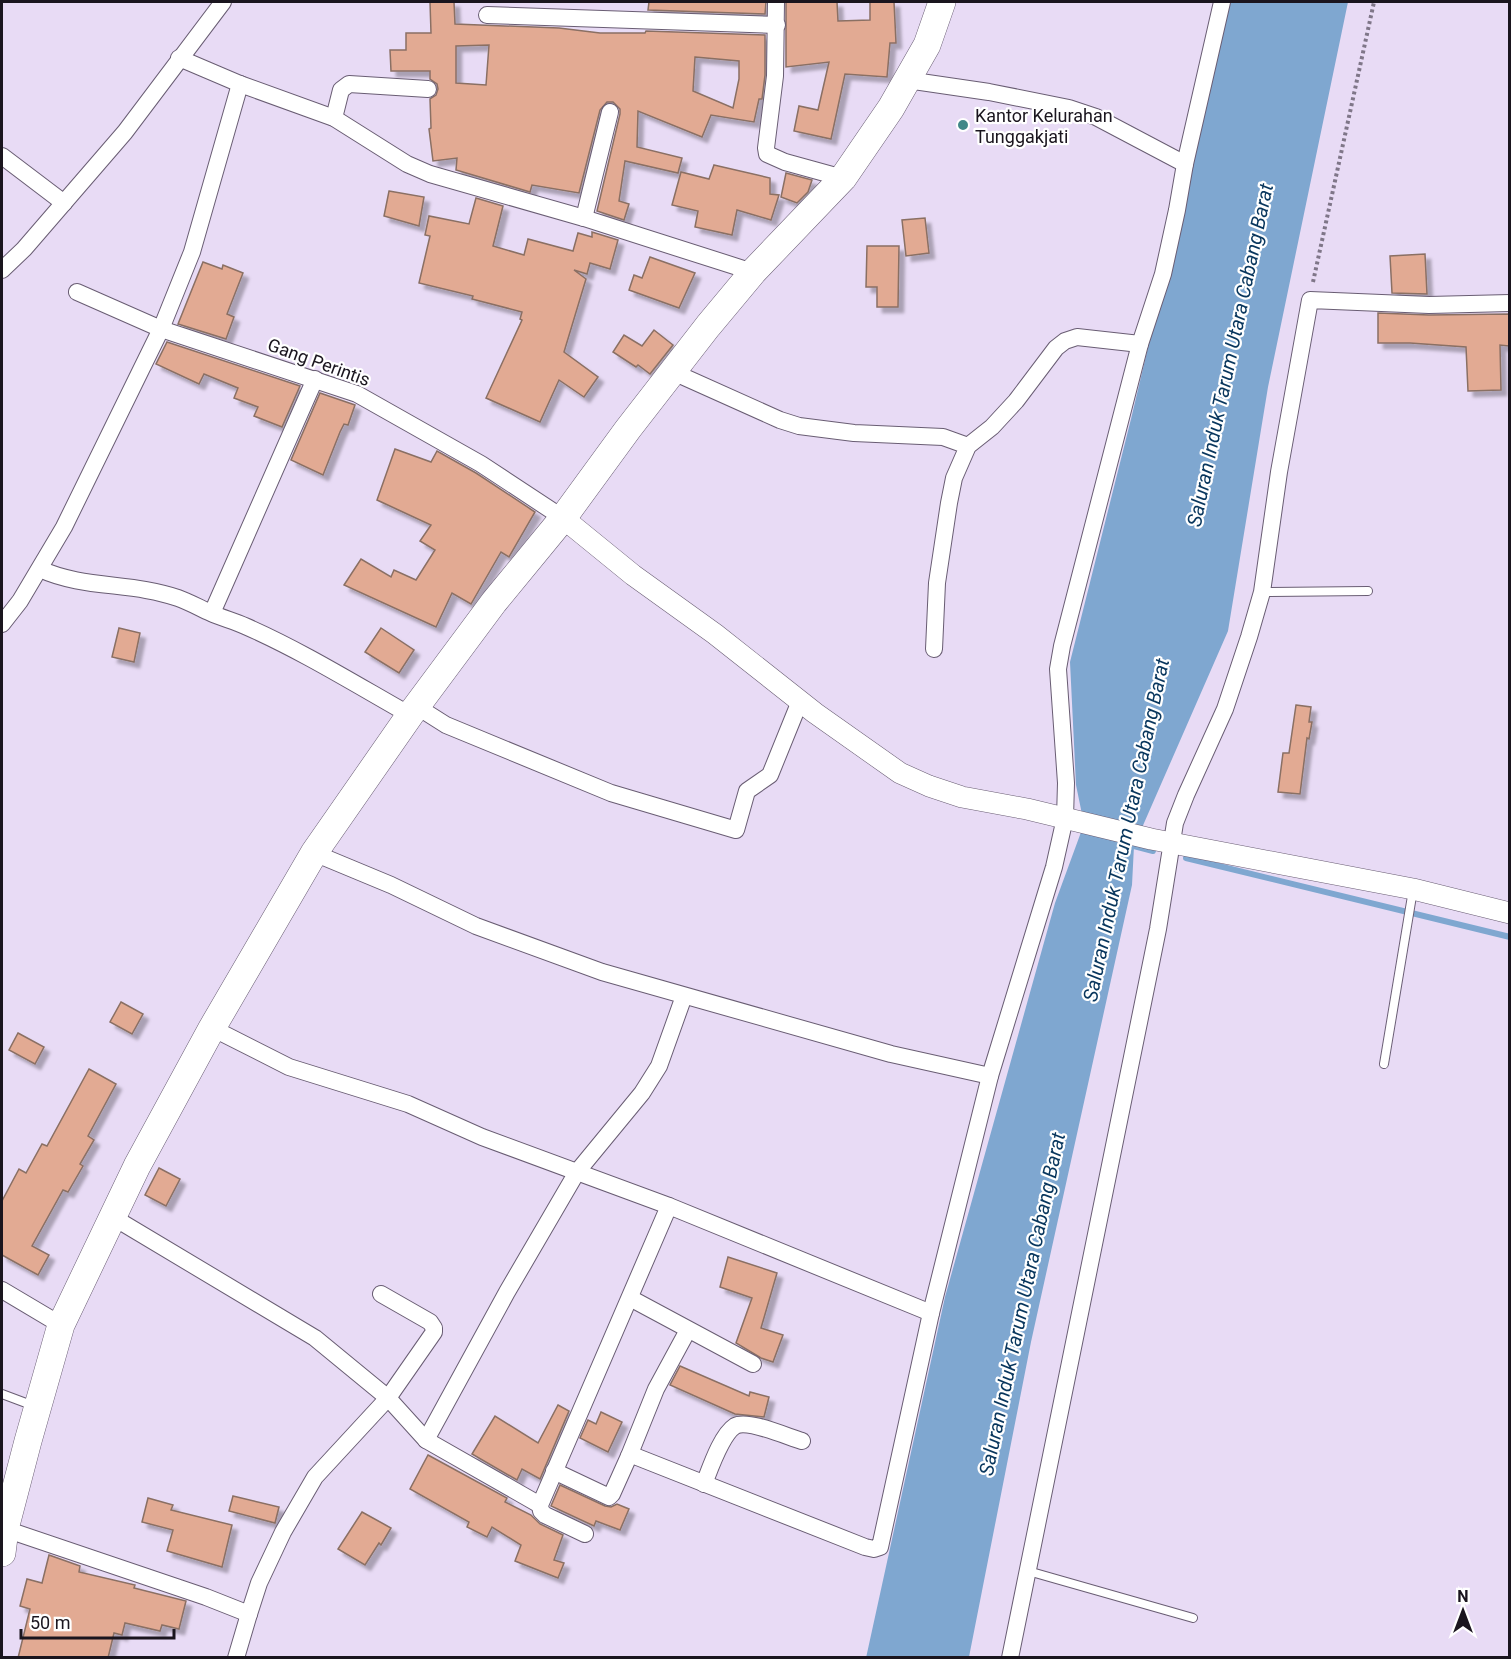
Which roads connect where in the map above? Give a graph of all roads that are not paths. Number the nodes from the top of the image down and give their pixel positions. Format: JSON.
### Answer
{"nodes":[{"id":1,"x":223,"y":2,"type":"edge"},
{"id":2,"x":776,"y":2,"type":"edge"},
{"id":3,"x":942,"y":2,"type":"edge"},
{"id":4,"x":1222,"y":2,"type":"edge"},
{"id":5,"x":487,"y":15,"type":"dead end"},
{"id":6,"x":777,"y":25,"type":"junction"},
{"id":7,"x":179,"y":58,"type":"junction"},
{"id":8,"x":907,"y":80,"type":"junction"},
{"id":9,"x":240,"y":84,"type":"junction"},
{"id":10,"x":428,"y":89,"type":"dead end"},
{"id":11,"x":610,"y":112,"type":"dead end"},
{"id":12,"x":334,"y":118,"type":"junction"},
{"id":13,"x":2,"y":156,"type":"edge"},
{"id":14,"x":1185,"y":164,"type":"junction"},
{"id":15,"x":843,"y":178,"type":"junction"},
{"id":16,"x":64,"y":203,"type":"junction"},
{"id":17,"x":584,"y":218,"type":"junction"},
{"id":18,"x":2,"y":270,"type":"edge"},
{"id":19,"x":753,"y":272,"type":"junction"},
{"id":20,"x":77,"y":292,"type":"dead end"},
{"id":21,"x":1509,"y":303,"type":"edge"},
{"id":22,"x":161,"y":328,"type":"junction"},
{"id":23,"x":1140,"y":344,"type":"junction"},
{"id":24,"x":673,"y":372,"type":"junction"},
{"id":25,"x":315,"y":379,"type":"junction"},
{"id":26,"x":968,"y":446,"type":"junction"},
{"id":27,"x":563,"y":518,"type":"junction"},
{"id":28,"x":40,"y":569,"type":"junction"},
{"id":29,"x":1368,"y":591,"type":"dead end"},
{"id":30,"x":1262,"y":592,"type":"junction"},
{"id":31,"x":212,"y":614,"type":"junction"},
{"id":32,"x":2,"y":624,"type":"edge"},
{"id":33,"x":934,"y":649,"type":"dead end"},
{"id":34,"x":800,"y":701,"type":"junction"},
{"id":35,"x":413,"y":710,"type":"junction"},
{"id":36,"x":1074,"y":821,"type":"junction"},
{"id":37,"x":1161,"y":841,"type":"junction"},
{"id":38,"x":314,"y":853,"type":"junction"},
{"id":39,"x":1412,"y":895,"type":"junction"},
{"id":40,"x":1509,"y":913,"type":"edge"},
{"id":41,"x":684,"y":996,"type":"junction"},
{"id":42,"x":212,"y":1028,"type":"junction"},
{"id":43,"x":1384,"y":1064,"type":"dead end"},
{"id":44,"x":990,"y":1076,"type":"junction"},
{"id":45,"x":577,"y":1172,"type":"junction"},
{"id":46,"x":669,"y":1206,"type":"junction"},
{"id":47,"x":111,"y":1216,"type":"junction"},
{"id":48,"x":2,"y":1290,"type":"edge"},
{"id":49,"x":381,"y":1294,"type":"dead end"},
{"id":50,"x":630,"y":1298,"type":"junction"},
{"id":51,"x":931,"y":1312,"type":"junction"},
{"id":52,"x":61,"y":1325,"type":"junction"},
{"id":53,"x":688,"y":1330,"type":"junction"},
{"id":54,"x":753,"y":1364,"type":"dead end"},
{"id":55,"x":2,"y":1394,"type":"edge"},
{"id":56,"x":388,"y":1398,"type":"junction"},
{"id":57,"x":37,"y":1408,"type":"junction"},
{"id":58,"x":426,"y":1440,"type":"junction"},
{"id":59,"x":802,"y":1442,"type":"dead end"},
{"id":60,"x":628,"y":1456,"type":"junction"},
{"id":61,"x":554,"y":1471,"type":"junction"},
{"id":62,"x":704,"y":1484,"type":"junction"},
{"id":63,"x":540,"y":1504,"type":"junction"},
{"id":64,"x":585,"y":1534,"type":"dead end"},
{"id":65,"x":3,"y":1541,"type":"edge"},
{"id":66,"x":1028,"y":1571,"type":"junction"},
{"id":67,"x":249,"y":1614,"type":"junction"},
{"id":68,"x":1193,"y":1618,"type":"dead end"},
{"id":69,"x":236,"y":1658,"type":"edge"},
{"id":70,"x":1010,"y":1658,"type":"edge"}],
"edges":[{"from":1,"to":7,"type":"street"},
{"from":2,"to":6,"type":"street"},
{"from":3,"to":8,"type":"main road"},
{"from":4,"to":14,"type":"street"},
{"from":5,"to":6,"type":"street"},
{"from":6,"to":15,"type":"street"},
{"from":7,"to":9,"type":"street"},
{"from":7,"to":16,"type":"street"},
{"from":8,"to":14,"type":"street"},
{"from":8,"to":15,"type":"main road"},
{"from":9,"to":12,"type":"street"},
{"from":9,"to":22,"type":"street"},
{"from":10,"to":12,"type":"street"},
{"from":11,"to":17,"type":"street"},
{"from":12,"to":17,"type":"street"},
{"from":13,"to":16,"type":"street"},
{"from":14,"to":23,"type":"street"},
{"from":15,"to":19,"type":"main road"},
{"from":16,"to":18,"type":"street"},
{"from":17,"to":19,"type":"street"},
{"from":19,"to":24,"type":"main road"},
{"from":20,"to":22,"type":"street","name":"Gang Perintis"},
{"from":21,"to":30,"type":"street"},
{"from":22,"to":25,"type":"street","name":"Gang Perintis"},
{"from":22,"to":28,"type":"street"},
{"from":23,"to":26,"type":"street"},
{"from":23,"to":36,"type":"street"},
{"from":24,"to":26,"type":"street"},
{"from":24,"to":27,"type":"main road"},
{"from":25,"to":27,"type":"street","name":"Gang Perintis"},
{"from":25,"to":31,"type":"street"},
{"from":26,"to":33,"type":"street"},
{"from":27,"to":34,"type":"street"},
{"from":27,"to":35,"type":"main road"},
{"from":28,"to":31,"type":"street"},
{"from":28,"to":32,"type":"street"},
{"from":29,"to":30,"type":"lane"},
{"from":30,"to":37,"type":"street"},
{"from":31,"to":35,"type":"street"},
{"from":34,"to":35,"type":"street"},
{"from":34,"to":36,"type":"street"},
{"from":35,"to":38,"type":"main road"},
{"from":36,"to":37,"type":"street"},
{"from":36,"to":44,"type":"street"},
{"from":37,"to":39,"type":"street"},
{"from":37,"to":66,"type":"street"},
{"from":38,"to":41,"type":"street"},
{"from":38,"to":42,"type":"main road"},
{"from":39,"to":40,"type":"street"},
{"from":39,"to":43,"type":"lane"},
{"from":41,"to":44,"type":"street"},
{"from":41,"to":45,"type":"street"},
{"from":42,"to":45,"type":"street"},
{"from":42,"to":47,"type":"main road"},
{"from":44,"to":51,"type":"street"},
{"from":45,"to":46,"type":"street"},
{"from":45,"to":58,"type":"street"},
{"from":46,"to":50,"type":"street"},
{"from":46,"to":51,"type":"street"},
{"from":47,"to":52,"type":"main road"},
{"from":47,"to":56,"type":"street"},
{"from":48,"to":52,"type":"street"},
{"from":49,"to":56,"type":"street"},
{"from":50,"to":53,"type":"street"},
{"from":50,"to":61,"type":"street"},
{"from":51,"to":62,"type":"street"},
{"from":52,"to":57,"type":"main road"},
{"from":53,"to":54,"type":"street"},
{"from":53,"to":60,"type":"street"},
{"from":55,"to":57,"type":"lane"},
{"from":56,"to":58,"type":"street"},
{"from":56,"to":67,"type":"street"},
{"from":57,"to":65,"type":"main road"},
{"from":58,"to":63,"type":"street"},
{"from":59,"to":62,"type":"street"},
{"from":60,"to":61,"type":"street"},
{"from":60,"to":62,"type":"street"},
{"from":61,"to":63,"type":"street"},
{"from":63,"to":64,"type":"street"},
{"from":65,"to":67,"type":"street"},
{"from":66,"to":68,"type":"lane"},
{"from":66,"to":70,"type":"street"},
{"from":67,"to":69,"type":"street"}]}
